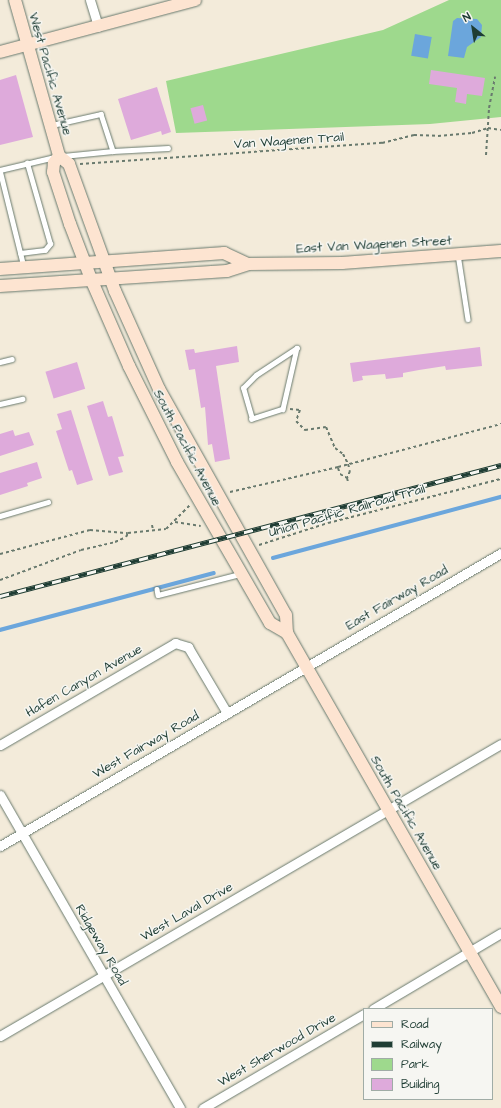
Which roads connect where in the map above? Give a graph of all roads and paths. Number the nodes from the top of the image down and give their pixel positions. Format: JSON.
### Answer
{"nodes":[{"id":1,"x":15,"y":0,"type":"edge"},
{"id":2,"x":90,"y":0,"type":"edge"},
{"id":3,"x":195,"y":0,"type":"edge"},
{"id":4,"x":98,"y":27,"type":"junction"},
{"id":5,"x":28,"y":45,"type":"junction"},
{"id":6,"x":0,"y":52,"type":"edge"},
{"id":7,"x":495,"y":76,"type":"dead end"},
{"id":8,"x":50,"y":126,"type":"junction"},
{"id":9,"x":488,"y":128,"type":"junction"},
{"id":10,"x":501,"y":130,"type":"edge"},
{"id":11,"x":168,"y":148,"type":"dead end"},
{"id":12,"x":113,"y":152,"type":"junction"},
{"id":13,"x":486,"y":155,"type":"dead end"},
{"id":14,"x":59,"y":156,"type":"junction"},
{"id":15,"x":27,"y":163,"type":"junction"},
{"id":16,"x":77,"y":164,"type":"dead end"},
{"id":17,"x":0,"y":170,"type":"edge"},
{"id":18,"x":501,"y":251,"type":"edge"},
{"id":19,"x":20,"y":253,"type":"junction"},
{"id":20,"x":458,"y":254,"type":"junction"},
{"id":21,"x":93,"y":261,"type":"junction"},
{"id":22,"x":248,"y":264,"type":"junction"},
{"id":23,"x":24,"y":267,"type":"junction"},
{"id":24,"x":0,"y":269,"type":"edge"},
{"id":25,"x":100,"y":278,"type":"junction"},
{"id":26,"x":0,"y":286,"type":"edge"},
{"id":27,"x":468,"y":319,"type":"dead end"},
{"id":28,"x":12,"y":359,"type":"dead end"},
{"id":29,"x":0,"y":362,"type":"edge"},
{"id":30,"x":22,"y":399,"type":"dead end"},
{"id":31,"x":0,"y":404,"type":"edge"},
{"id":32,"x":283,"y":409,"type":"junction"},
{"id":33,"x":501,"y":424,"type":"edge"},
{"id":34,"x":348,"y":464,"type":"junction"},
{"id":35,"x":338,"y":467,"type":"junction"},
{"id":36,"x":347,"y":478,"type":"junction"},
{"id":37,"x":501,"y":479,"type":"edge"},
{"id":38,"x":348,"y":482,"type":"dead end"},
{"id":39,"x":230,"y":499,"type":"dead end"},
{"id":40,"x":199,"y":500,"type":"junction"},
{"id":41,"x":48,"y":502,"type":"dead end"},
{"id":42,"x":0,"y":516,"type":"edge"},
{"id":43,"x":175,"y":522,"type":"junction"},
{"id":44,"x":152,"y":526,"type":"dead end"},
{"id":45,"x":204,"y":527,"type":"dead end"},
{"id":46,"x":153,"y":530,"type":"junction"},
{"id":47,"x":128,"y":533,"type":"junction"},
{"id":48,"x":254,"y":541,"type":"dead end"},
{"id":49,"x":501,"y":553,"type":"edge"},
{"id":50,"x":0,"y":554,"type":"edge"},
{"id":51,"x":242,"y":573,"type":"junction"},
{"id":52,"x":0,"y":580,"type":"edge"},
{"id":53,"x":157,"y":589,"type":"dead end"},
{"id":54,"x":287,"y":634,"type":"junction"},
{"id":55,"x":306,"y":667,"type":"junction"},
{"id":56,"x":227,"y":713,"type":"junction"},
{"id":57,"x":501,"y":744,"type":"edge"},
{"id":58,"x":0,"y":745,"type":"edge"},
{"id":59,"x":0,"y":795,"type":"edge"},
{"id":60,"x":388,"y":810,"type":"junction"},
{"id":61,"x":22,"y":833,"type":"junction"},
{"id":62,"x":0,"y":846,"type":"edge"},
{"id":63,"x":501,"y":933,"type":"edge"},
{"id":64,"x":469,"y":952,"type":"junction"},
{"id":65,"x":104,"y":976,"type":"junction"},
{"id":66,"x":501,"y":1007,"type":"edge"},
{"id":67,"x":375,"y":1008,"type":"edge"},
{"id":68,"x":363,"y":1015,"type":"edge"},
{"id":69,"x":0,"y":1036,"type":"edge"},
{"id":70,"x":180,"y":1108,"type":"edge"},
{"id":71,"x":203,"y":1108,"type":"edge"}],
"edges":[{"from":1,"to":5,"type":"street","name":"West Pacific Avenue"},
{"from":2,"to":4,"type":"street"},
{"from":3,"to":4,"type":"street"},
{"from":4,"to":5,"type":"street"},
{"from":5,"to":6,"type":"street"},
{"from":5,"to":8,"type":"street","name":"West Pacific Avenue"},
{"from":7,"to":9,"type":"path"},
{"from":8,"to":12,"type":"lane"},
{"from":8,"to":14,"type":"street","name":"West Pacific Avenue"},
{"from":9,"to":10,"type":"path","name":"Van Wagenen Trail"},
{"from":9,"to":13,"type":"path"},
{"from":9,"to":16,"type":"path","name":"Van Wagenen Trail"},
{"from":11,"to":12,"type":"lane"},
{"from":12,"to":14,"type":"lane"},
{"from":14,"to":15,"type":"lane"},
{"from":14,"to":21,"type":"street","name":"West Pacific Avenue"},
{"from":14,"to":21,"type":"street","name":"West Pacific Avenue"},
{"from":15,"to":17,"type":"lane"},
{"from":15,"to":19,"type":"lane"},
{"from":17,"to":19,"type":"lane"},
{"from":18,"to":20,"type":"street","name":"East Van Wagenen Street"},
{"from":19,"to":23,"type":"lane"},
{"from":20,"to":22,"type":"street","name":"East Van Wagenen Street"},
{"from":20,"to":27,"type":"lane"},
{"from":21,"to":22,"type":"street","name":"East Van Wagenen Street"},
{"from":21,"to":23,"type":"street","name":"East Van Wagenen Street"},
{"from":21,"to":25,"type":"street","name":"South Pacific Avenue"},
{"from":21,"to":25,"type":"street","name":"South Pacific Avenue"},
{"from":22,"to":25,"type":"street","name":"East Van Wagenen Street"},
{"from":23,"to":24,"type":"street","name":"East Van Wagenen Street"},
{"from":25,"to":26,"type":"street","name":"East Van Wagenen Street"},
{"from":25,"to":40,"type":"street","name":"South Pacific Avenue"},
{"from":25,"to":54,"type":"street","name":"South Pacific Avenue"},
{"from":28,"to":29,"type":"lane"},
{"from":30,"to":31,"type":"lane"},
{"from":32,"to":32,"type":"lane"},
{"from":32,"to":34,"type":"path"},
{"from":33,"to":34,"type":"path"},
{"from":34,"to":35,"type":"path"},
{"from":34,"to":36,"type":"path"},
{"from":35,"to":36,"type":"path"},
{"from":35,"to":39,"type":"path"},
{"from":36,"to":38,"type":"path"},
{"from":37,"to":48,"type":"path","name":"Union Pacific Railroad Trail"},
{"from":40,"to":43,"type":"path"},
{"from":40,"to":51,"type":"street","name":"South Pacific Avenue"},
{"from":41,"to":42,"type":"lane"},
{"from":43,"to":45,"type":"path"},
{"from":43,"to":46,"type":"path"},
{"from":44,"to":46,"type":"path"},
{"from":46,"to":47,"type":"path"},
{"from":47,"to":50,"type":"path"},
{"from":47,"to":52,"type":"path"},
{"from":49,"to":55,"type":"street","name":"East Fairway Road"},
{"from":51,"to":53,"type":"lane"},
{"from":51,"to":54,"type":"street","name":"South Pacific Avenue"},
{"from":54,"to":55,"type":"street","name":"South Pacific Avenue"},
{"from":55,"to":56,"type":"street","name":"West Fairway Road"},
{"from":55,"to":60,"type":"street","name":"South Pacific Avenue"},
{"from":56,"to":58,"type":"street","name":"Hafen Canyon Avenue"},
{"from":56,"to":61,"type":"street","name":"West Fairway Road"},
{"from":57,"to":60,"type":"street","name":"West Laval Drive"},
{"from":59,"to":61,"type":"street","name":"Ridgeway Road"},
{"from":60,"to":64,"type":"street","name":"South Pacific Avenue"},
{"from":60,"to":65,"type":"street","name":"West Laval Drive"},
{"from":61,"to":62,"type":"street","name":"West Fairway Road"},
{"from":61,"to":65,"type":"street","name":"Ridgeway Road"},
{"from":63,"to":64,"type":"street"},
{"from":64,"to":66,"type":"street","name":"South Pacific Avenue"},
{"from":64,"to":67,"type":"street"},
{"from":65,"to":69,"type":"street","name":"West Laval Drive"},
{"from":65,"to":70,"type":"street","name":"Ridgeway Road"},
{"from":68,"to":71,"type":"street","name":"West Sherwood Drive"}]}
